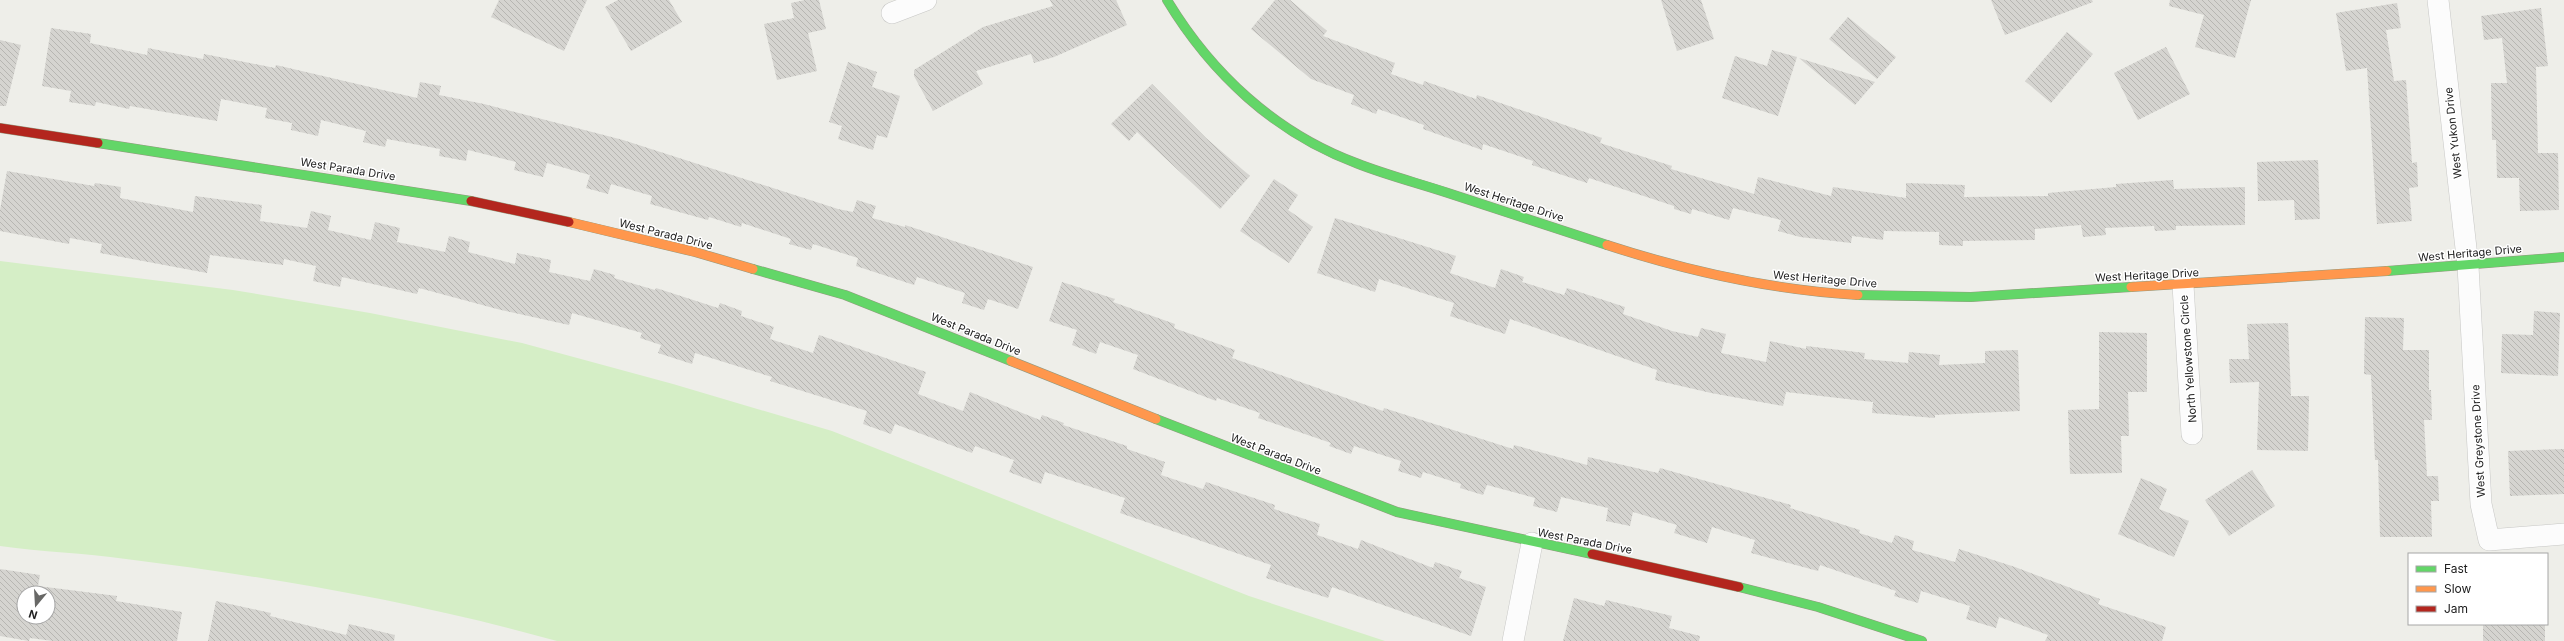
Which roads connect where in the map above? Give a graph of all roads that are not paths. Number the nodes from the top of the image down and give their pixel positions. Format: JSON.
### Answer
{"nodes":[{"id":1,"x":926,"y":0,"type":"edge"},
{"id":2,"x":1167,"y":0,"type":"edge"},
{"id":3,"x":2438,"y":0,"type":"edge"},
{"id":4,"x":892,"y":13,"type":"dead end"},
{"id":5,"x":0,"y":128,"type":"edge"},
{"id":6,"x":2564,"y":257,"type":"edge"},
{"id":7,"x":2468,"y":266,"type":"junction"},
{"id":8,"x":2183,"y":285,"type":"junction"},
{"id":9,"x":2192,"y":434,"type":"dead end"},
{"id":10,"x":2564,"y":534,"type":"edge"},
{"id":11,"x":1532,"y":543,"type":"junction"},
{"id":12,"x":1512,"y":641,"type":"edge"},
{"id":13,"x":1922,"y":641,"type":"edge"}],
"edges":[{"from":1,"to":4,"type":"street"},
{"from":2,"to":8,"type":"street","name":"West Heritage Drive"},
{"from":3,"to":7,"type":"street","name":"West Yukon Drive"},
{"from":5,"to":11,"type":"street","name":"West Parada Drive"},
{"from":6,"to":7,"type":"street","name":"West Heritage Drive"},
{"from":7,"to":8,"type":"street","name":"West Heritage Drive"},
{"from":7,"to":10,"type":"street","name":"West Greystone Drive"},
{"from":8,"to":9,"type":"street","name":"North Yellowstone Circle"},
{"from":11,"to":12,"type":"street"},
{"from":11,"to":13,"type":"street","name":"West Parada Drive"}]}
